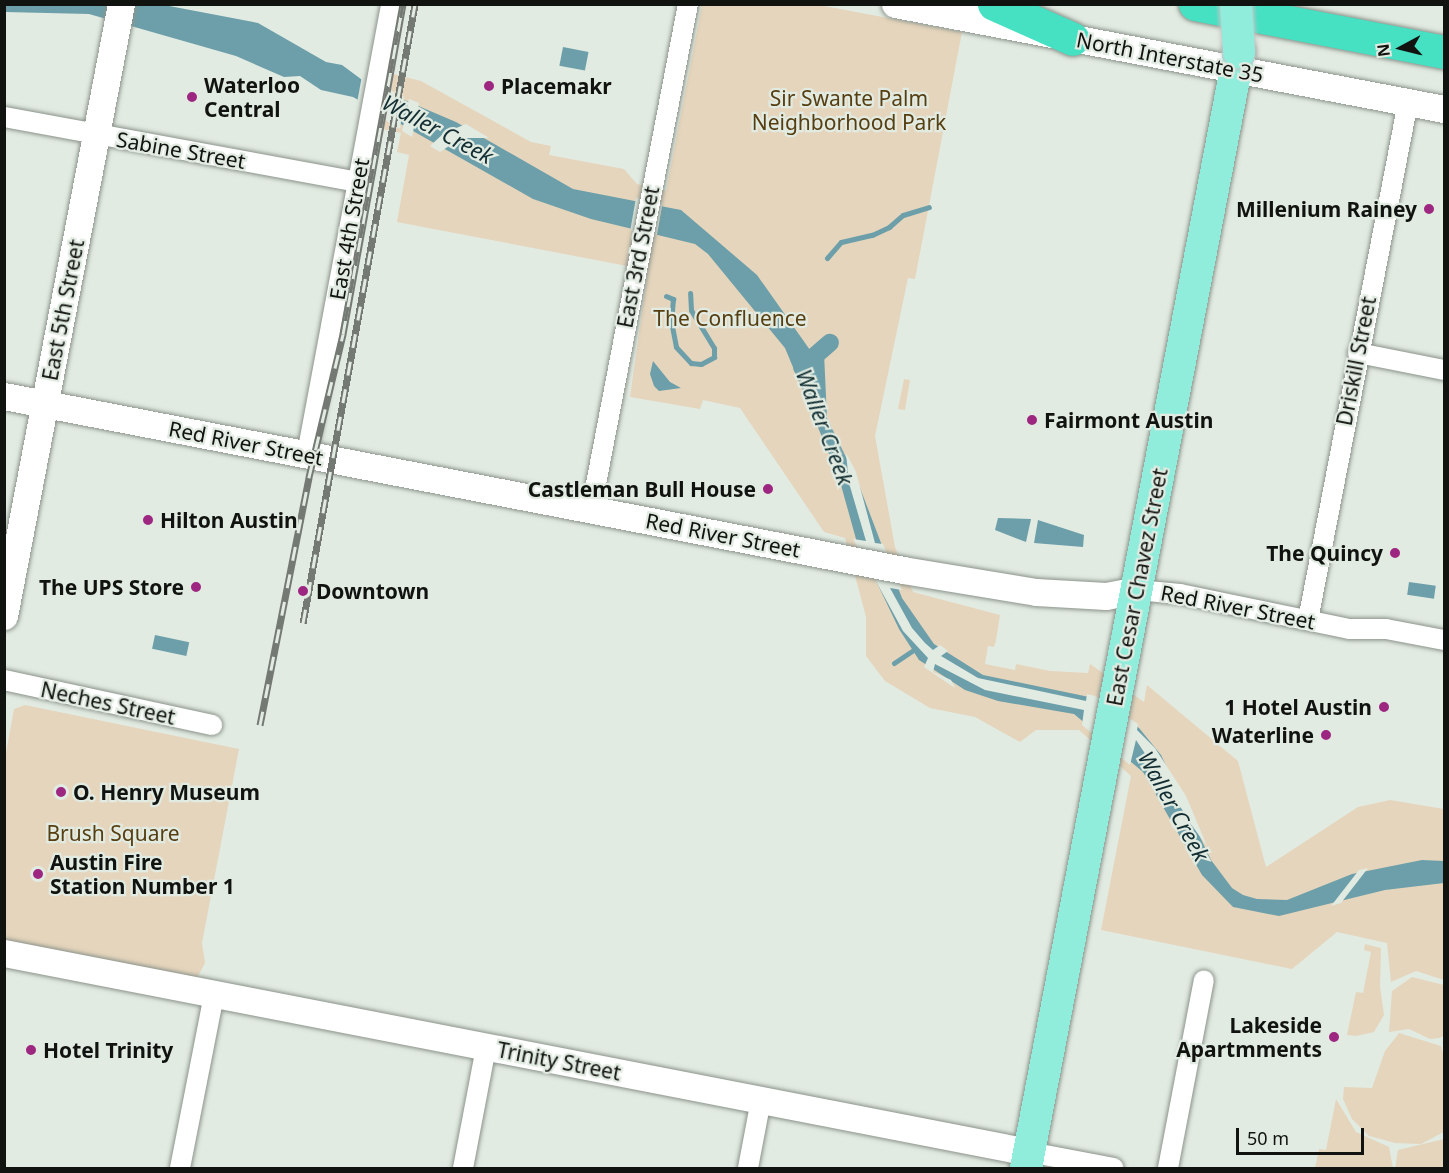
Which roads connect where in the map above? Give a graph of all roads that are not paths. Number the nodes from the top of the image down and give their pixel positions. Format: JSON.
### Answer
{"nodes":[{"id":1,"x":122,"y":4,"type":"edge"},
{"id":2,"x":391,"y":4,"type":"edge"},
{"id":3,"x":688,"y":4,"type":"edge"},
{"id":4,"x":895,"y":4,"type":"edge"},
{"id":5,"x":994,"y":4,"type":"edge"},
{"id":6,"x":1195,"y":4,"type":"edge"},
{"id":7,"x":1236,"y":4,"type":"edge"},
{"id":8,"x":1073,"y":39,"type":"junction"},
{"id":9,"x":1444,"y":52,"type":"edge"},
{"id":10,"x":1238,"y":61,"type":"junction"},
{"id":11,"x":1408,"y":102,"type":"junction"},
{"id":12,"x":1444,"y":109,"type":"edge"},
{"id":13,"x":4,"y":117,"type":"edge"},
{"id":14,"x":97,"y":134,"type":"junction"},
{"id":15,"x":357,"y":182,"type":"junction"},
{"id":16,"x":1358,"y":352,"type":"junction"},
{"id":17,"x":1444,"y":370,"type":"edge"},
{"id":18,"x":4,"y":396,"type":"edge"},
{"id":19,"x":45,"y":404,"type":"junction"},
{"id":20,"x":307,"y":454,"type":"junction"},
{"id":21,"x":591,"y":510,"type":"junction"},
{"id":22,"x":1137,"y":590,"type":"junction"},
{"id":23,"x":4,"y":616,"type":"edge"},
{"id":24,"x":1308,"y":620,"type":"junction"},
{"id":25,"x":1444,"y":640,"type":"edge"},
{"id":26,"x":4,"y":680,"type":"edge"},
{"id":27,"x":212,"y":725,"type":"dead end"},
{"id":28,"x":4,"y":953,"type":"edge"},
{"id":29,"x":1204,"y":980,"type":"dead end"},
{"id":30,"x":214,"y":994,"type":"junction"},
{"id":31,"x":486,"y":1047,"type":"junction"},
{"id":32,"x":761,"y":1100,"type":"junction"},
{"id":33,"x":1028,"y":1160,"type":"edge"},
{"id":34,"x":180,"y":1168,"type":"edge"},
{"id":35,"x":463,"y":1168,"type":"edge"},
{"id":36,"x":748,"y":1168,"type":"edge"},
{"id":37,"x":1114,"y":1168,"type":"edge"},
{"id":38,"x":1168,"y":1168,"type":"edge"}],
"edges":[{"from":1,"to":14,"type":"main road","name":"East 5th Street"},
{"from":2,"to":15,"type":"street","name":"East 4th Street"},
{"from":3,"to":21,"type":"street","name":"East 3rd Street"},
{"from":4,"to":8,"type":"main road","name":"North Interstate 35"},
{"from":5,"to":8,"type":"highway"},
{"from":6,"to":9,"type":"highway"},
{"from":7,"to":10,"type":"main road","name":"East Cesar Chavez Street","bridge":true},
{"from":8,"to":10,"type":"main road","name":"North Interstate 35"},
{"from":10,"to":11,"type":"main road","name":"North Interstate 35"},
{"from":10,"to":22,"type":"main road","name":"East Cesar Chavez Street"},
{"from":11,"to":12,"type":"main road","name":"North Interstate 35"},
{"from":11,"to":16,"type":"street","name":"Driskill Street"},
{"from":13,"to":14,"type":"street","name":"Sabine Street"},
{"from":14,"to":15,"type":"street","name":"Sabine Street"},
{"from":14,"to":19,"type":"main road","name":"East 5th Street"},
{"from":15,"to":20,"type":"street","name":"East 4th Street"},
{"from":16,"to":17,"type":"street"},
{"from":16,"to":24,"type":"street","name":"Driskill Street"},
{"from":18,"to":19,"type":"main road","name":"Red River Street"},
{"from":19,"to":20,"type":"main road","name":"Red River Street"},
{"from":19,"to":23,"type":"main road","name":"East 5th Street"},
{"from":20,"to":21,"type":"main road","name":"Red River Street"},
{"from":21,"to":22,"type":"main road","name":"Red River Street"},
{"from":22,"to":24,"type":"street","name":"Red River Street"},
{"from":22,"to":33,"type":"main road","name":"East Cesar Chavez Street"},
{"from":24,"to":25,"type":"street","name":"Red River Street"},
{"from":26,"to":27,"type":"street","name":"Neches Street"},
{"from":28,"to":30,"type":"main road","name":"Trinity Street"},
{"from":29,"to":38,"type":"street"},
{"from":30,"to":31,"type":"main road","name":"Trinity Street"},
{"from":30,"to":34,"type":"street"},
{"from":31,"to":32,"type":"main road","name":"Trinity Street"},
{"from":31,"to":35,"type":"street"},
{"from":32,"to":33,"type":"main road","name":"Trinity Street"},
{"from":32,"to":36,"type":"street"},
{"from":33,"to":37,"type":"street","name":"Trinity Street"}]}
